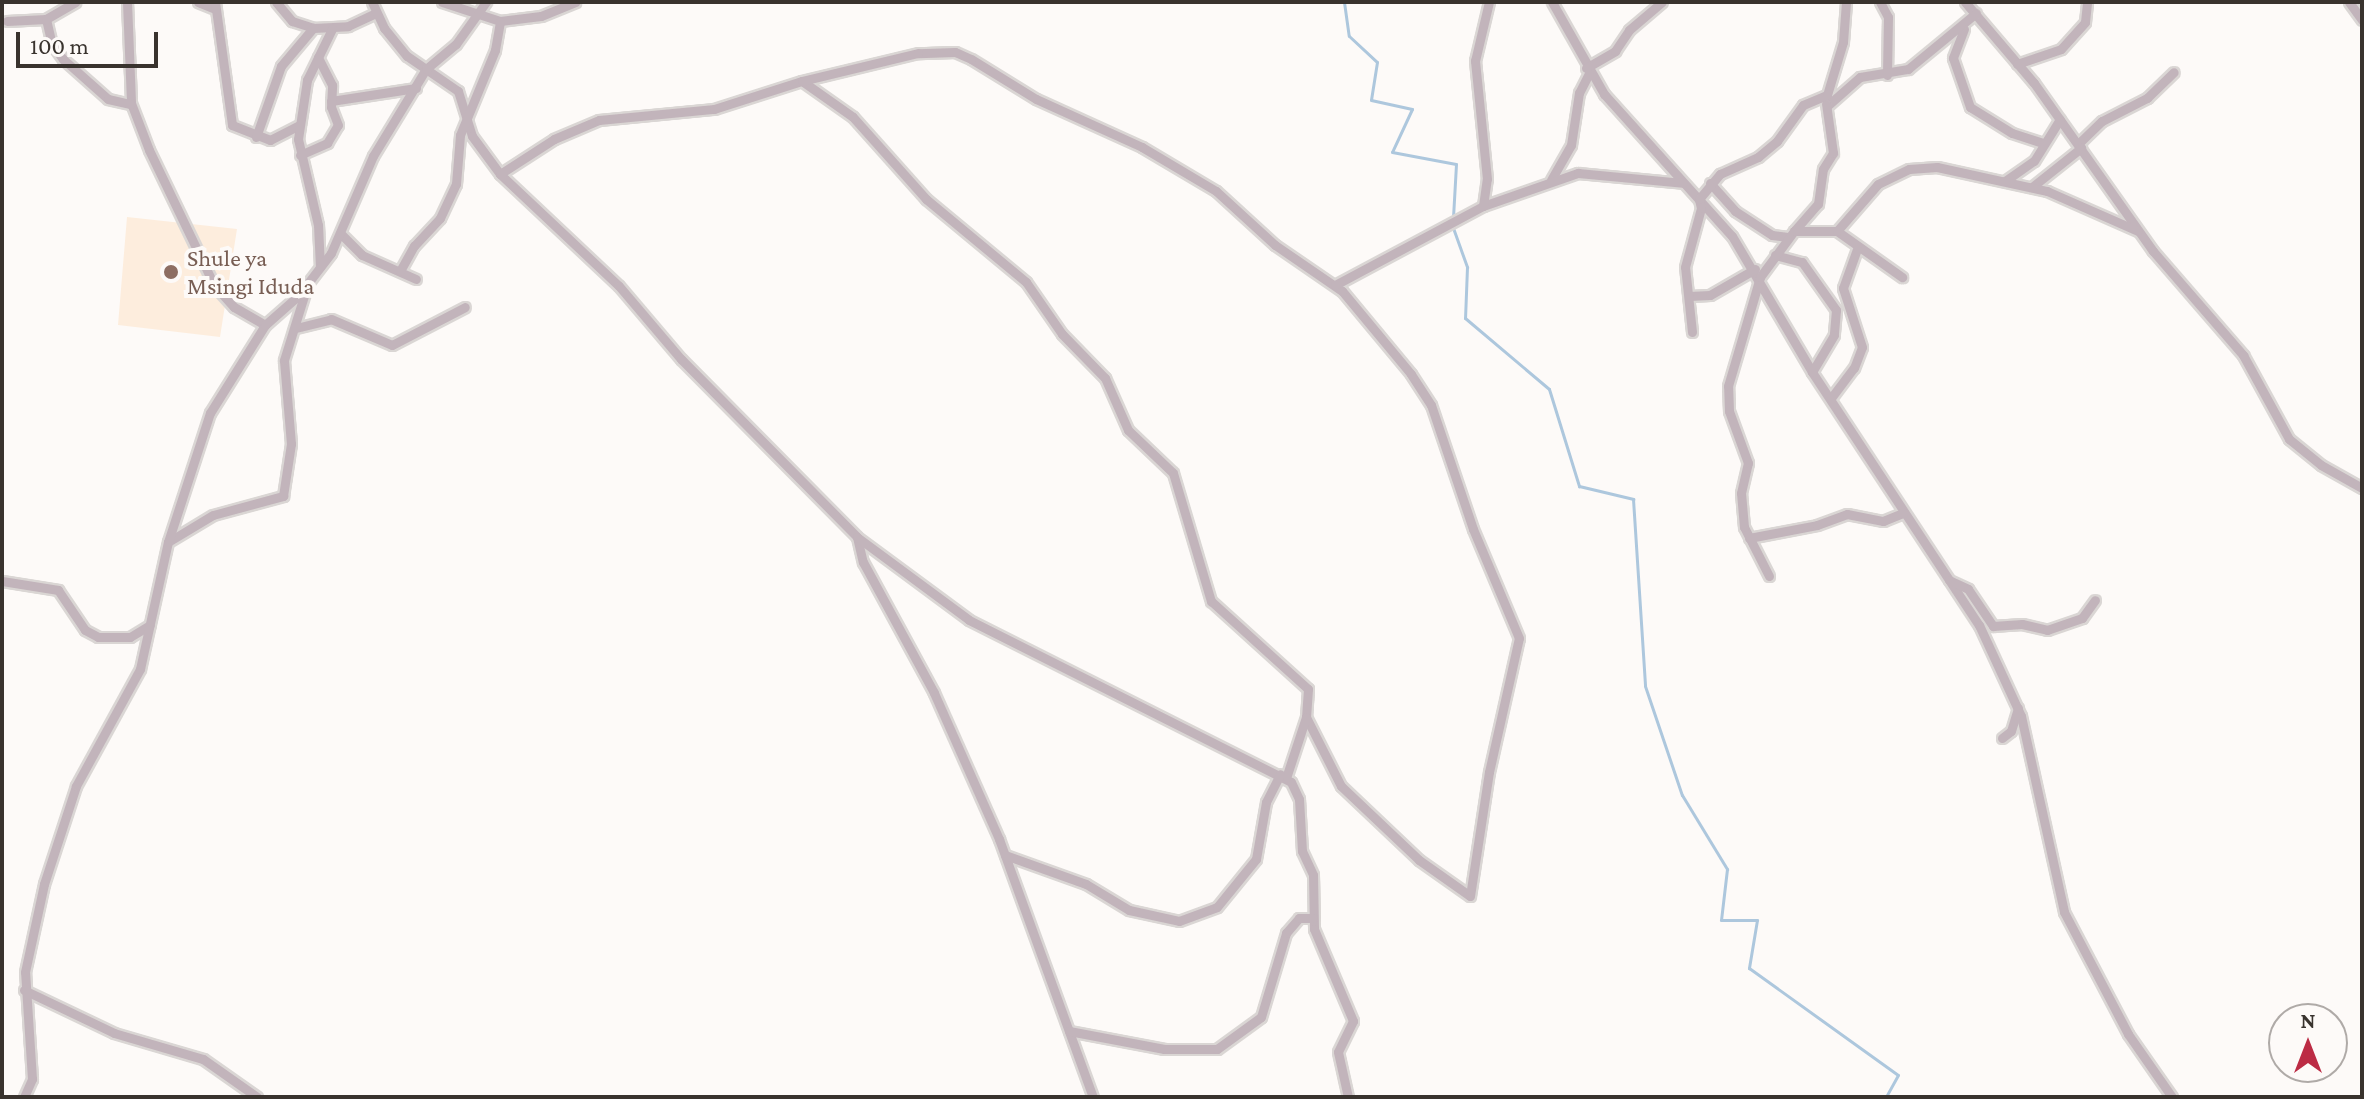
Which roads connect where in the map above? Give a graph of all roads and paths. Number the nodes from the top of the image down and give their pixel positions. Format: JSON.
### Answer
{"nodes":[{"id":1,"x":75,"y":2,"type":"edge"},
{"id":2,"x":127,"y":2,"type":"edge"},
{"id":3,"x":198,"y":2,"type":"edge"},
{"id":4,"x":276,"y":2,"type":"edge"},
{"id":5,"x":372,"y":2,"type":"edge"},
{"id":6,"x":442,"y":2,"type":"edge"},
{"id":7,"x":486,"y":2,"type":"edge"},
{"id":8,"x":575,"y":2,"type":"edge"},
{"id":9,"x":1489,"y":2,"type":"edge"},
{"id":10,"x":1552,"y":2,"type":"edge"},
{"id":11,"x":1846,"y":2,"type":"edge"},
{"id":12,"x":1880,"y":2,"type":"edge"},
{"id":13,"x":1965,"y":2,"type":"edge"},
{"id":14,"x":2087,"y":2,"type":"edge"},
{"id":15,"x":2349,"y":2,"type":"edge"},
{"id":16,"x":1657,"y":4,"type":"edge"},
{"id":17,"x":215,"y":5,"type":"edge"},
{"id":18,"x":376,"y":13,"type":"junction"},
{"id":19,"x":1976,"y":13,"type":"junction"},
{"id":20,"x":479,"y":17,"type":"junction"},
{"id":21,"x":46,"y":19,"type":"junction"},
{"id":22,"x":2362,"y":20,"type":"edge"},
{"id":23,"x":7,"y":21,"type":"dead end"},
{"id":24,"x":500,"y":21,"type":"junction"},
{"id":25,"x":1965,"y":26,"type":"junction"},
{"id":26,"x":313,"y":28,"type":"junction"},
{"id":27,"x":332,"y":29,"type":"junction"},
{"id":28,"x":318,"y":57,"type":"junction"},
{"id":29,"x":2017,"y":64,"type":"junction"},
{"id":30,"x":426,"y":69,"type":"junction"},
{"id":31,"x":1588,"y":71,"type":"junction"},
{"id":32,"x":2174,"y":72,"type":"dead end"},
{"id":33,"x":1887,"y":75,"type":"junction"},
{"id":34,"x":802,"y":81,"type":"junction"},
{"id":35,"x":416,"y":88,"type":"junction"},
{"id":36,"x":331,"y":101,"type":"junction"},
{"id":37,"x":1825,"y":102,"type":"junction"},
{"id":38,"x":130,"y":104,"type":"dead end"},
{"id":39,"x":466,"y":119,"type":"junction"},
{"id":40,"x":2060,"y":119,"type":"junction"},
{"id":41,"x":299,"y":125,"type":"junction"},
{"id":42,"x":256,"y":137,"type":"junction"},
{"id":43,"x":2042,"y":143,"type":"junction"},
{"id":44,"x":2079,"y":146,"type":"junction"},
{"id":45,"x":300,"y":155,"type":"junction"},
{"id":46,"x":500,"y":174,"type":"junction"},
{"id":47,"x":1551,"y":180,"type":"junction"},
{"id":48,"x":2005,"y":181,"type":"junction"},
{"id":49,"x":1683,"y":183,"type":"junction"},
{"id":50,"x":1710,"y":183,"type":"junction"},
{"id":51,"x":2032,"y":187,"type":"junction"},
{"id":52,"x":1699,"y":199,"type":"junction"},
{"id":53,"x":1483,"y":206,"type":"junction"},
{"id":54,"x":1837,"y":231,"type":"junction"},
{"id":55,"x":2138,"y":231,"type":"junction"},
{"id":56,"x":1792,"y":233,"type":"junction"},
{"id":57,"x":342,"y":235,"type":"junction"},
{"id":58,"x":1857,"y":249,"type":"junction"},
{"id":59,"x":1775,"y":255,"type":"junction"},
{"id":60,"x":320,"y":268,"type":"junction"},
{"id":61,"x":400,"y":271,"type":"junction"},
{"id":62,"x":1758,"y":273,"type":"junction"},
{"id":63,"x":1902,"y":277,"type":"dead end"},
{"id":64,"x":416,"y":279,"type":"dead end"},
{"id":65,"x":307,"y":282,"type":"junction"},
{"id":66,"x":1335,"y":285,"type":"junction"},
{"id":67,"x":1689,"y":296,"type":"junction"},
{"id":68,"x":465,"y":307,"type":"dead end"},
{"id":69,"x":265,"y":325,"type":"junction"},
{"id":70,"x":296,"y":328,"type":"junction"},
{"id":71,"x":1692,"y":332,"type":"dead end"},
{"id":72,"x":1812,"y":372,"type":"junction"},
{"id":73,"x":1831,"y":398,"type":"junction"},
{"id":74,"x":2362,"y":488,"type":"edge"},
{"id":75,"x":1903,"y":513,"type":"junction"},
{"id":76,"x":857,"y":537,"type":"junction"},
{"id":77,"x":1749,"y":538,"type":"junction"},
{"id":78,"x":168,"y":542,"type":"junction"},
{"id":79,"x":1769,"y":576,"type":"dead end"},
{"id":80,"x":1949,"y":580,"type":"junction"},
{"id":81,"x":2,"y":581,"type":"edge"},
{"id":82,"x":2095,"y":600,"type":"dead end"},
{"id":83,"x":150,"y":625,"type":"junction"},
{"id":84,"x":2018,"y":708,"type":"junction"},
{"id":85,"x":1306,"y":717,"type":"junction"},
{"id":86,"x":2002,"y":738,"type":"dead end"},
{"id":87,"x":1283,"y":776,"type":"junction"},
{"id":88,"x":1005,"y":855,"type":"junction"},
{"id":89,"x":1313,"y":918,"type":"junction"},
{"id":90,"x":24,"y":990,"type":"junction"},
{"id":91,"x":1069,"y":1031,"type":"junction"},
{"id":92,"x":24,"y":1097,"type":"edge"},
{"id":93,"x":257,"y":1097,"type":"edge"},
{"id":94,"x":1093,"y":1097,"type":"edge"},
{"id":95,"x":1348,"y":1097,"type":"edge"},
{"id":96,"x":2172,"y":1097,"type":"edge"}],
"edges":[{"from":1,"to":21,"type":"street"},
{"from":2,"to":69,"type":"street"},
{"from":3,"to":17,"type":"street"},
{"from":4,"to":26,"type":"street"},
{"from":5,"to":18,"type":"street"},
{"from":6,"to":20,"type":"street"},
{"from":7,"to":20,"type":"street"},
{"from":8,"to":24,"type":"street"},
{"from":9,"to":53,"type":"street"},
{"from":10,"to":31,"type":"street"},
{"from":11,"to":37,"type":"street"},
{"from":12,"to":33,"type":"street"},
{"from":13,"to":19,"type":"street"},
{"from":14,"to":29,"type":"street"},
{"from":15,"to":22,"type":"street"},
{"from":16,"to":31,"type":"street"},
{"from":17,"to":42,"type":"street"},
{"from":18,"to":27,"type":"street"},
{"from":18,"to":30,"type":"street"},
{"from":19,"to":25,"type":"street"},
{"from":19,"to":29,"type":"street"},
{"from":20,"to":24,"type":"street"},
{"from":20,"to":30,"type":"street"},
{"from":21,"to":23,"type":"street"},
{"from":21,"to":38,"type":"street"},
{"from":24,"to":39,"type":"street"},
{"from":25,"to":33,"type":"street"},
{"from":25,"to":43,"type":"street"},
{"from":26,"to":27,"type":"street"},
{"from":26,"to":42,"type":"street"},
{"from":27,"to":28,"type":"street"},
{"from":28,"to":36,"type":"street"},
{"from":28,"to":41,"type":"street"},
{"from":29,"to":40,"type":"street"},
{"from":30,"to":35,"type":"street"},
{"from":30,"to":39,"type":"street"},
{"from":31,"to":47,"type":"street"},
{"from":31,"to":49,"type":"street"},
{"from":32,"to":44,"type":"street"},
{"from":33,"to":37,"type":"street"},
{"from":34,"to":46,"type":"street"},
{"from":34,"to":66,"type":"street"},
{"from":34,"to":85,"type":"street"},
{"from":35,"to":36,"type":"street"},
{"from":35,"to":57,"type":"street"},
{"from":36,"to":45,"type":"street"},
{"from":37,"to":50,"type":"street"},
{"from":37,"to":56,"type":"street"},
{"from":39,"to":46,"type":"street"},
{"from":39,"to":61,"type":"street"},
{"from":40,"to":43,"type":"street"},
{"from":40,"to":44,"type":"street"},
{"from":41,"to":42,"type":"street"},
{"from":41,"to":45,"type":"street"},
{"from":43,"to":48,"type":"street"},
{"from":44,"to":51,"type":"street"},
{"from":44,"to":55,"type":"street"},
{"from":45,"to":60,"type":"street"},
{"from":46,"to":76,"type":"street"},
{"from":47,"to":49,"type":"street"},
{"from":47,"to":53,"type":"street"},
{"from":48,"to":51,"type":"street"},
{"from":48,"to":54,"type":"street"},
{"from":49,"to":52,"type":"street"},
{"from":50,"to":52,"type":"street"},
{"from":50,"to":56,"type":"street"},
{"from":51,"to":55,"type":"street"},
{"from":52,"to":62,"type":"street"},
{"from":52,"to":67,"type":"street"},
{"from":53,"to":66,"type":"street"},
{"from":54,"to":56,"type":"street"},
{"from":54,"to":58,"type":"street"},
{"from":55,"to":74,"type":"street"},
{"from":56,"to":59,"type":"street"},
{"from":57,"to":60,"type":"street"},
{"from":57,"to":61,"type":"street"},
{"from":58,"to":63,"type":"street"},
{"from":58,"to":73,"type":"street"},
{"from":59,"to":62,"type":"street"},
{"from":59,"to":72,"type":"street"},
{"from":60,"to":65,"type":"street"},
{"from":61,"to":64,"type":"street"},
{"from":62,"to":67,"type":"street"},
{"from":62,"to":72,"type":"street"},
{"from":62,"to":77,"type":"street"},
{"from":65,"to":69,"type":"street"},
{"from":65,"to":70,"type":"street"},
{"from":66,"to":85,"type":"street"},
{"from":67,"to":71,"type":"street"},
{"from":68,"to":70,"type":"street"},
{"from":69,"to":78,"type":"street"},
{"from":70,"to":78,"type":"street"},
{"from":72,"to":73,"type":"street"},
{"from":73,"to":75,"type":"street"},
{"from":75,"to":77,"type":"street"},
{"from":75,"to":80,"type":"street"},
{"from":76,"to":87,"type":"street"},
{"from":76,"to":88,"type":"street"},
{"from":77,"to":79,"type":"street"},
{"from":78,"to":83,"type":"street"},
{"from":80,"to":82,"type":"street"},
{"from":80,"to":84,"type":"street"},
{"from":81,"to":83,"type":"street"},
{"from":83,"to":90,"type":"street"},
{"from":84,"to":86,"type":"street"},
{"from":84,"to":96,"type":"street"},
{"from":85,"to":87,"type":"street"},
{"from":87,"to":88,"type":"street"},
{"from":87,"to":89,"type":"street"},
{"from":88,"to":91,"type":"street"},
{"from":89,"to":91,"type":"street"},
{"from":89,"to":95,"type":"street"},
{"from":90,"to":92,"type":"street"},
{"from":90,"to":93,"type":"street"},
{"from":91,"to":94,"type":"street"}]}
